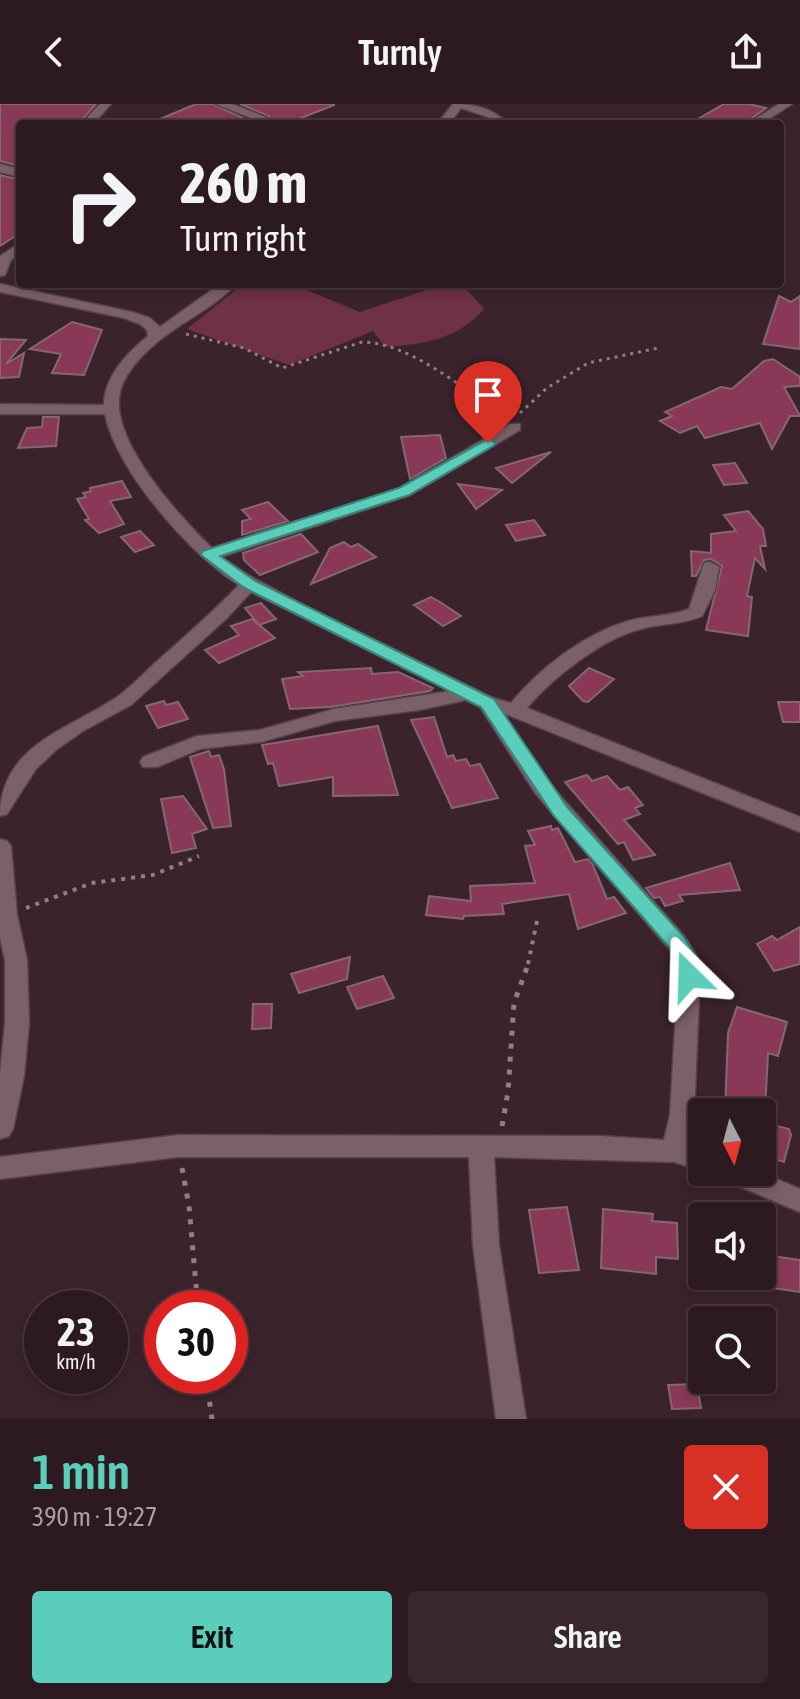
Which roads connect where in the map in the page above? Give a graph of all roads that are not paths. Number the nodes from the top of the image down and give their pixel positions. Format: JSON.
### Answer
{"nodes":[{"id":1,"x":106,"y":104,"type":"edge"},
{"id":2,"x":221,"y":104,"type":"edge"},
{"id":3,"x":787,"y":104,"type":"edge"},
{"id":4,"x":91,"y":120,"type":"edge"},
{"id":5,"x":256,"y":120,"type":"edge"},
{"id":6,"x":446,"y":120,"type":"edge"},
{"id":7,"x":498,"y":120,"type":"edge"},
{"id":8,"x":760,"y":120,"type":"edge"},
{"id":9,"x":16,"y":250,"type":"edge"},
{"id":10,"x":0,"y":272,"type":"edge"},
{"id":11,"x":0,"y":288,"type":"edge"},
{"id":12,"x":224,"y":288,"type":"edge"},
{"id":13,"x":161,"y":334,"type":"junction"},
{"id":14,"x":0,"y":409,"type":"edge"},
{"id":15,"x":111,"y":410,"type":"junction"},
{"id":16,"x":515,"y":427,"type":"road end"},
{"id":17,"x":209,"y":555,"type":"junction"},
{"id":18,"x":710,"y":567,"type":"dead end"},
{"id":19,"x":249,"y":584,"type":"junction"},
{"id":20,"x":478,"y":698,"type":"junction"},
{"id":21,"x":515,"y":710,"type":"junction"},
{"id":22,"x":150,"y":762,"type":"dead end"},
{"id":23,"x":0,"y":809,"type":"edge"},
{"id":24,"x":800,"y":825,"type":"edge"},
{"id":25,"x":0,"y":846,"type":"edge"},
{"id":26,"x":5,"y":917,"type":"edge"},
{"id":27,"x":0,"y":1129,"type":"edge"},
{"id":28,"x":488,"y":1147,"type":"junction"},
{"id":29,"x":674,"y":1151,"type":"junction"},
{"id":30,"x":688,"y":1156,"type":"edge"},
{"id":31,"x":0,"y":1168,"type":"edge"},
{"id":32,"x":765,"y":1186,"type":"edge"},
{"id":33,"x":800,"y":1201,"type":"edge"},
{"id":34,"x":511,"y":1419,"type":"edge"}],
"edges":[{"from":1,"to":4,"type":"street"},
{"from":2,"to":5,"type":"street"},
{"from":3,"to":8,"type":"street"},
{"from":6,"to":7,"type":"street"},
{"from":9,"to":10,"type":"street"},
{"from":11,"to":13,"type":"street"},
{"from":12,"to":13,"type":"street"},
{"from":13,"to":15,"type":"street"},
{"from":14,"to":15,"type":"street"},
{"from":15,"to":17,"type":"street"},
{"from":16,"to":17,"type":"street"},
{"from":17,"to":19,"type":"street"},
{"from":18,"to":21,"type":"street"},
{"from":19,"to":20,"type":"street"},
{"from":19,"to":23,"type":"street"},
{"from":20,"to":21,"type":"street"},
{"from":20,"to":22,"type":"street"},
{"from":20,"to":29,"type":"street"},
{"from":21,"to":24,"type":"street"},
{"from":25,"to":26,"type":"street"},
{"from":26,"to":27,"type":"street"},
{"from":28,"to":29,"type":"street"},
{"from":28,"to":31,"type":"street"},
{"from":28,"to":34,"type":"street"},
{"from":29,"to":30,"type":"street"},
{"from":32,"to":33,"type":"street"}]}
